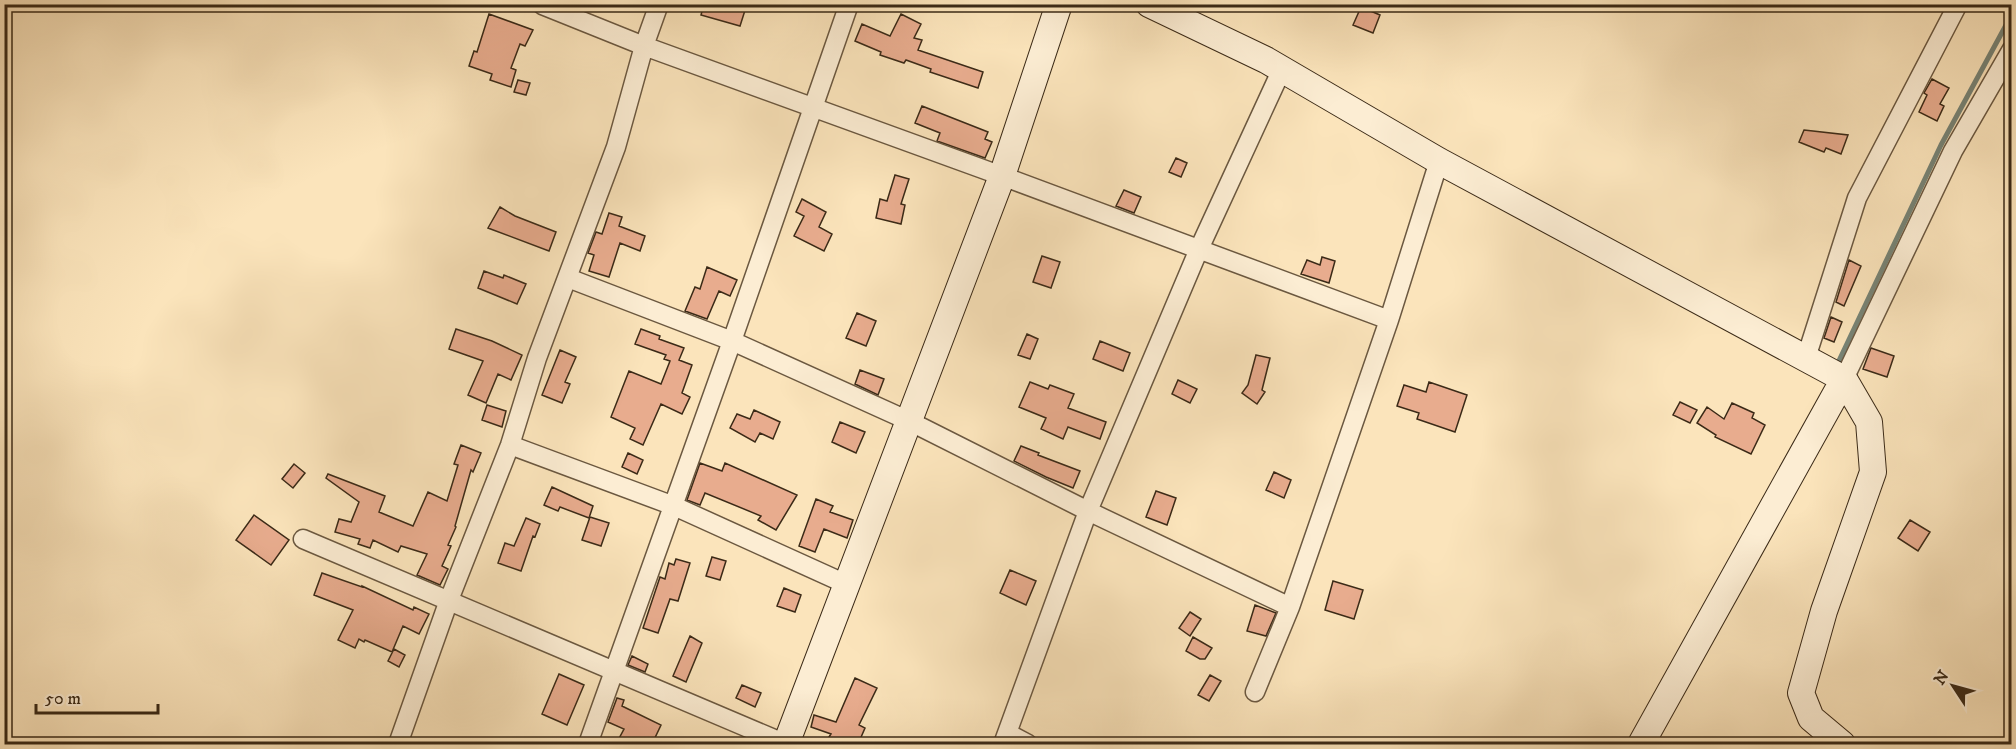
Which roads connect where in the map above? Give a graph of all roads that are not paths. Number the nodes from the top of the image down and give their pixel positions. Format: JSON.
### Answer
{"nodes":[{"id":1,"x":659,"y":4,"type":"edge"},
{"id":2,"x":849,"y":4,"type":"edge"},
{"id":3,"x":1059,"y":4,"type":"edge"},
{"id":4,"x":1149,"y":4,"type":"edge"},
{"id":5,"x":1958,"y":4,"type":"edge"},
{"id":6,"x":542,"y":5,"type":"edge"},
{"id":7,"x":644,"y":46,"type":"junction"},
{"id":8,"x":2012,"y":49,"type":"edge"},
{"id":9,"x":1282,"y":69,"type":"junction"},
{"id":10,"x":812,"y":107,"type":"junction"},
{"id":11,"x":1439,"y":161,"type":"junction"},
{"id":12,"x":1002,"y":176,"type":"junction"},
{"id":13,"x":1199,"y":249,"type":"junction"},
{"id":14,"x":568,"y":278,"type":"junction"},
{"id":15,"x":1389,"y":320,"type":"junction"},
{"id":16,"x":732,"y":341,"type":"junction"},
{"id":17,"x":1829,"y":371,"type":"junction"},
{"id":18,"x":909,"y":421,"type":"junction"},
{"id":19,"x":510,"y":445,"type":"junction"},
{"id":20,"x":674,"y":506,"type":"junction"},
{"id":21,"x":1088,"y":511,"type":"junction"},
{"id":22,"x":303,"y":539,"type":"dead end"},
{"id":23,"x":846,"y":584,"type":"junction"},
{"id":24,"x":449,"y":600,"type":"junction"},
{"id":25,"x":1290,"y":606,"type":"junction"},
{"id":26,"x":614,"y":671,"type":"junction"},
{"id":27,"x":1255,"y":692,"type":"dead end"},
{"id":28,"x":1005,"y":739,"type":"edge"},
{"id":29,"x":398,"y":744,"type":"edge"},
{"id":30,"x":588,"y":744,"type":"edge"},
{"id":31,"x":786,"y":744,"type":"edge"},
{"id":32,"x":1028,"y":744,"type":"edge"},
{"id":33,"x":1641,"y":744,"type":"edge"},
{"id":34,"x":1842,"y":744,"type":"edge"}],
"edges":[{"from":1,"to":7,"type":"street"},
{"from":2,"to":10,"type":"street"},
{"from":3,"to":12,"type":"street"},
{"from":4,"to":9,"type":"street"},
{"from":5,"to":17,"type":"street"},
{"from":6,"to":7,"type":"street"},
{"from":7,"to":10,"type":"street"},
{"from":7,"to":14,"type":"street"},
{"from":8,"to":17,"type":"street"},
{"from":9,"to":11,"type":"street"},
{"from":9,"to":13,"type":"street"},
{"from":10,"to":12,"type":"street"},
{"from":10,"to":16,"type":"street"},
{"from":11,"to":15,"type":"street"},
{"from":11,"to":17,"type":"street"},
{"from":12,"to":13,"type":"street"},
{"from":12,"to":18,"type":"street"},
{"from":13,"to":15,"type":"street"},
{"from":13,"to":21,"type":"street"},
{"from":14,"to":16,"type":"street"},
{"from":14,"to":19,"type":"street"},
{"from":15,"to":25,"type":"street"},
{"from":16,"to":18,"type":"street"},
{"from":16,"to":20,"type":"street"},
{"from":17,"to":33,"type":"street"},
{"from":17,"to":34,"type":"street"},
{"from":18,"to":21,"type":"street"},
{"from":18,"to":23,"type":"street"},
{"from":19,"to":20,"type":"street"},
{"from":19,"to":24,"type":"street"},
{"from":20,"to":23,"type":"street"},
{"from":20,"to":26,"type":"street"},
{"from":21,"to":25,"type":"street"},
{"from":21,"to":28,"type":"street"},
{"from":22,"to":24,"type":"street"},
{"from":23,"to":31,"type":"street"},
{"from":24,"to":26,"type":"street"},
{"from":24,"to":29,"type":"street"},
{"from":25,"to":27,"type":"street"},
{"from":26,"to":30,"type":"street"},
{"from":26,"to":31,"type":"street"},
{"from":28,"to":32,"type":"street"}]}
